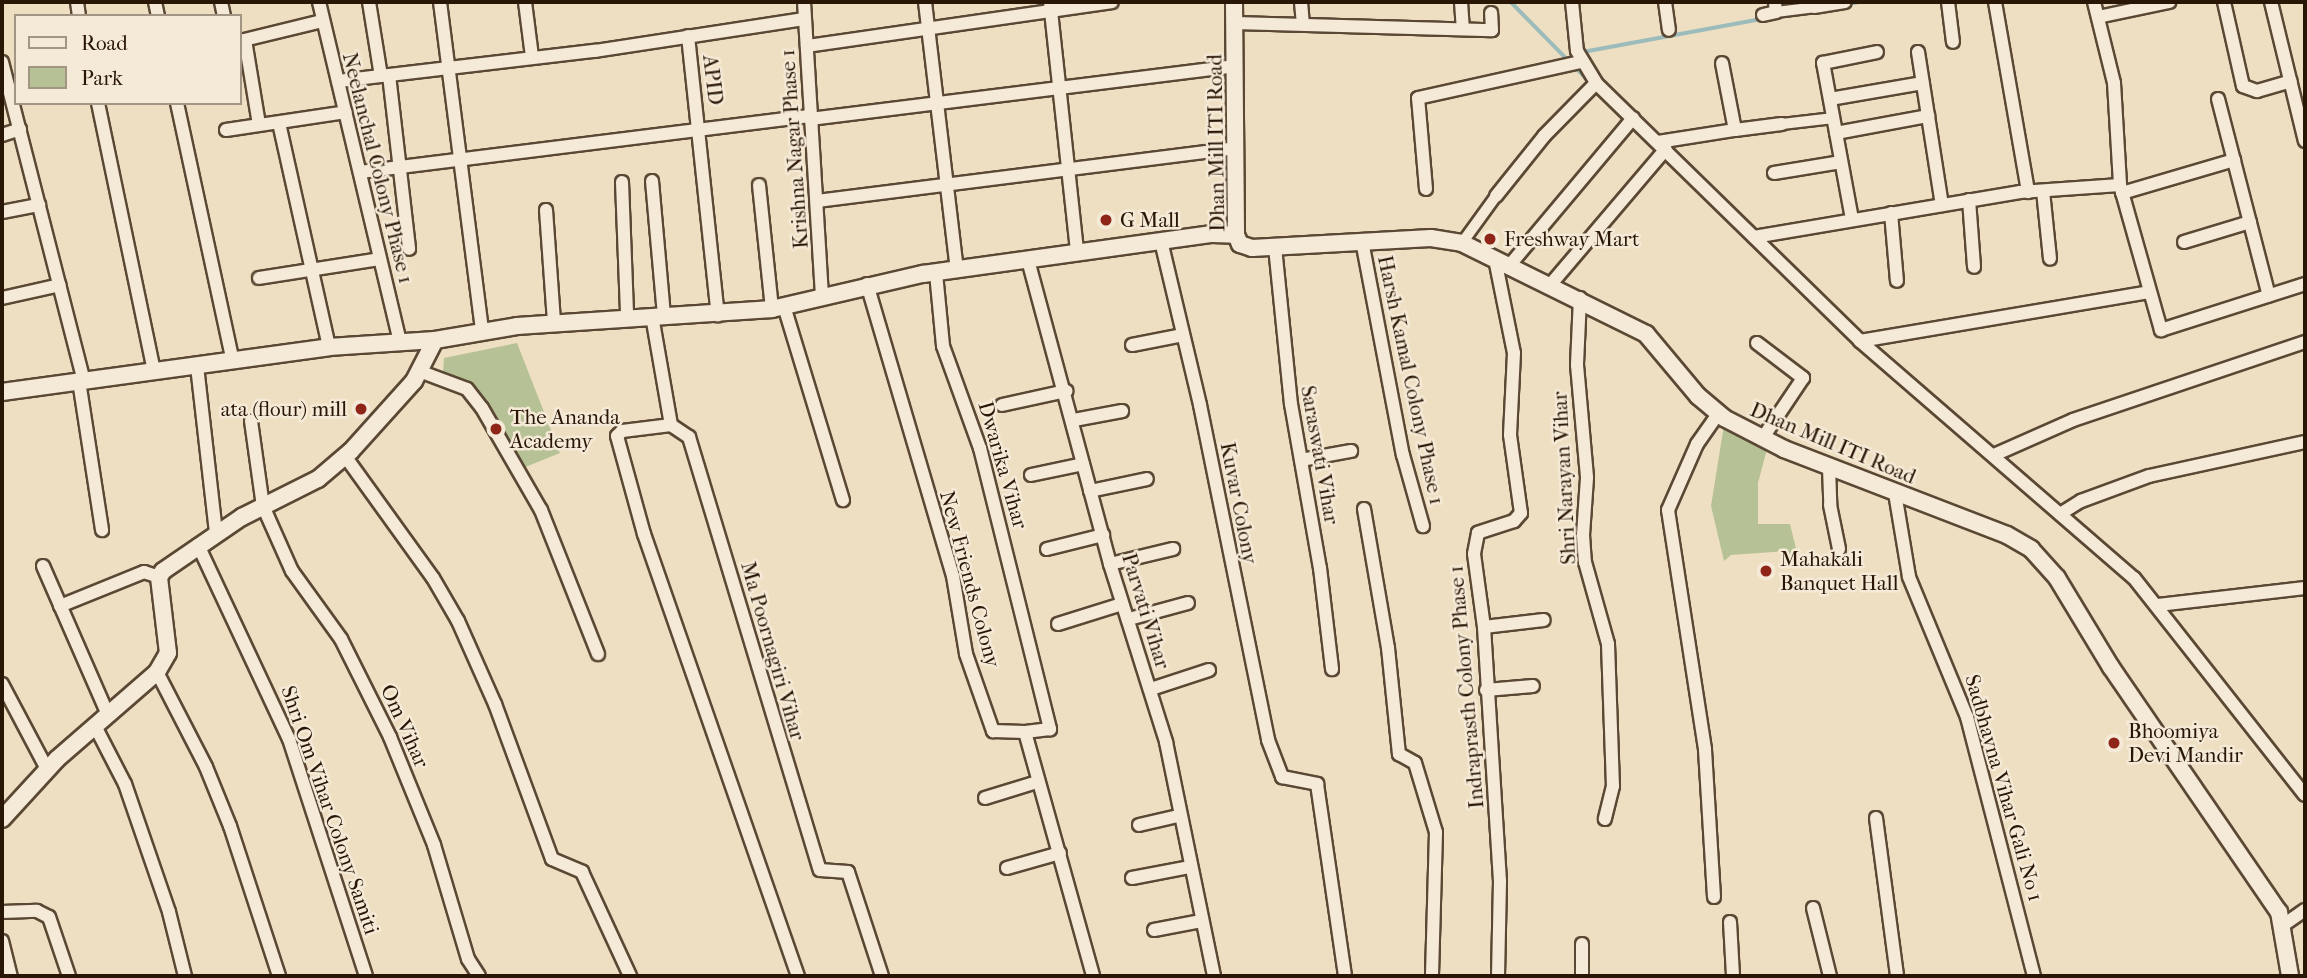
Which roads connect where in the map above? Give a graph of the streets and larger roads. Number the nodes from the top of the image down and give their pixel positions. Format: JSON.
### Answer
{"nodes":[{"id":1,"x":319,"y":2,"type":"edge"},
{"id":2,"x":369,"y":2,"type":"edge"},
{"id":3,"x":440,"y":2,"type":"edge"},
{"id":4,"x":525,"y":2,"type":"edge"},
{"id":5,"x":804,"y":2,"type":"edge"},
{"id":6,"x":925,"y":2,"type":"edge"},
{"id":7,"x":1112,"y":2,"type":"edge"},
{"id":8,"x":1234,"y":2,"type":"edge"},
{"id":9,"x":1301,"y":2,"type":"edge"},
{"id":10,"x":1461,"y":2,"type":"edge"},
{"id":11,"x":1572,"y":2,"type":"edge"},
{"id":12,"x":1665,"y":2,"type":"edge"},
{"id":13,"x":1845,"y":2,"type":"edge"},
{"id":14,"x":1948,"y":2,"type":"edge"},
{"id":15,"x":1995,"y":2,"type":"edge"},
{"id":16,"x":2094,"y":2,"type":"edge"},
{"id":17,"x":2169,"y":2,"type":"edge"},
{"id":18,"x":2224,"y":2,"type":"edge"},
{"id":19,"x":2271,"y":2,"type":"edge"},
{"id":20,"x":1050,"y":7,"type":"edge"},
{"id":21,"x":1814,"y":7,"type":"joint"},
{"id":22,"x":1771,"y":10,"type":"edge"},
{"id":23,"x":1491,"y":13,"type":"dead end"},
{"id":24,"x":2098,"y":17,"type":"junction"},
{"id":25,"x":806,"y":19,"type":"junction"},
{"id":26,"x":322,"y":21,"type":"junction"},
{"id":27,"x":1235,"y":23,"type":"junction"},
{"id":28,"x":1303,"y":23,"type":"junction"},
{"id":29,"x":929,"y":28,"type":"junction"},
{"id":30,"x":1463,"y":28,"type":"junction"},
{"id":31,"x":1670,"y":30,"type":"dead end"},
{"id":32,"x":688,"y":36,"type":"junction"},
{"id":33,"x":242,"y":41,"type":"edge"},
{"id":34,"x":1953,"y":42,"type":"dead end"},
{"id":35,"x":807,"y":46,"type":"junction"},
{"id":36,"x":1877,"y":52,"type":"dead end"},
{"id":37,"x":1918,"y":52,"type":"dead end"},
{"id":38,"x":531,"y":57,"type":"junction"},
{"id":39,"x":2,"y":62,"type":"edge"},
{"id":40,"x":1722,"y":62,"type":"dead end"},
{"id":41,"x":1575,"y":63,"type":"junction"},
{"id":42,"x":1236,"y":66,"type":"junction"},
{"id":43,"x":449,"y":68,"type":"junction"},
{"id":44,"x":385,"y":76,"type":"junction"},
{"id":45,"x":338,"y":81,"type":"junction"},
{"id":46,"x":1923,"y":83,"type":"junction"},
{"id":47,"x":1594,"y":85,"type":"junction"},
{"id":48,"x":2296,"y":85,"type":"edge"},
{"id":49,"x":1060,"y":90,"type":"junction"},
{"id":50,"x":1830,"y":99,"type":"junction"},
{"id":51,"x":2218,"y":99,"type":"dead end"},
{"id":52,"x":98,"y":105,"type":"edge"},
{"id":53,"x":177,"y":105,"type":"edge"},
{"id":54,"x":937,"y":105,"type":"junction"},
{"id":55,"x":346,"y":112,"type":"junction"},
{"id":56,"x":1928,"y":116,"type":"junction"},
{"id":57,"x":810,"y":117,"type":"junction"},
{"id":58,"x":1834,"y":118,"type":"junction"},
{"id":59,"x":1631,"y":119,"type":"junction"},
{"id":60,"x":279,"y":123,"type":"junction"},
{"id":61,"x":1782,"y":124,"type":"joint"},
{"id":62,"x":259,"y":125,"type":"junction"},
{"id":63,"x":20,"y":129,"type":"junction"},
{"id":64,"x":700,"y":129,"type":"junction"},
{"id":65,"x":226,"y":130,"type":"dead end"},
{"id":66,"x":1735,"y":130,"type":"junction"},
{"id":67,"x":1836,"y":133,"type":"junction"},
{"id":68,"x":2,"y":135,"type":"edge"},
{"id":69,"x":2305,"y":141,"type":"edge"},
{"id":70,"x":1236,"y":148,"type":"junction"},
{"id":71,"x":1662,"y":149,"type":"junction"},
{"id":72,"x":460,"y":160,"type":"junction"},
{"id":73,"x":2234,"y":160,"type":"junction"},
{"id":74,"x":1842,"y":162,"type":"junction"},
{"id":75,"x":399,"y":167,"type":"junction"},
{"id":76,"x":1070,"y":168,"type":"junction"},
{"id":77,"x":360,"y":172,"type":"junction"},
{"id":78,"x":1774,"y":173,"type":"dead end"},
{"id":79,"x":652,"y":181,"type":"dead end"},
{"id":80,"x":622,"y":182,"type":"dead end"},
{"id":81,"x":947,"y":183,"type":"junction"},
{"id":82,"x":759,"y":185,"type":"dead end"},
{"id":83,"x":1426,"y":189,"type":"dead end"},
{"id":84,"x":2121,"y":189,"type":"junction"},
{"id":85,"x":2043,"y":191,"type":"junction"},
{"id":86,"x":2028,"y":192,"type":"junction"},
{"id":87,"x":1496,"y":196,"type":"joint"},
{"id":88,"x":1969,"y":200,"type":"junction"},
{"id":89,"x":817,"y":201,"type":"junction"},
{"id":90,"x":39,"y":205,"type":"junction"},
{"id":91,"x":1942,"y":205,"type":"junction"},
{"id":92,"x":546,"y":211,"type":"dead end"},
{"id":93,"x":2,"y":212,"type":"edge"},
{"id":94,"x":1891,"y":214,"type":"junction"},
{"id":95,"x":1852,"y":219,"type":"junction"},
{"id":96,"x":2250,"y":222,"type":"junction"},
{"id":97,"x":1236,"y":235,"type":"junction"},
{"id":98,"x":1754,"y":237,"type":"junction"},
{"id":99,"x":1161,"y":240,"type":"junction"},
{"id":100,"x":1362,"y":241,"type":"junction"},
{"id":101,"x":2184,"y":242,"type":"dead end"},
{"id":102,"x":1462,"y":243,"type":"junction"},
{"id":103,"x":1275,"y":247,"type":"junction"},
{"id":104,"x":409,"y":249,"type":"dead end"},
{"id":105,"x":1077,"y":253,"type":"junction"},
{"id":106,"x":380,"y":258,"type":"junction"},
{"id":107,"x":2050,"y":259,"type":"dead end"},
{"id":108,"x":1028,"y":260,"type":"junction"},
{"id":109,"x":1502,"y":262,"type":"junction"},
{"id":110,"x":1974,"y":267,"type":"dead end"},
{"id":111,"x":312,"y":270,"type":"junction"},
{"id":112,"x":957,"y":271,"type":"junction"},
{"id":113,"x":936,"y":273,"type":"junction"},
{"id":114,"x":260,"y":278,"type":"dead end"},
{"id":115,"x":1897,"y":281,"type":"dead end"},
{"id":116,"x":867,"y":284,"type":"junction"},
{"id":117,"x":1551,"y":284,"type":"junction"},
{"id":118,"x":2305,"y":284,"type":"edge"},
{"id":119,"x":61,"y":285,"type":"junction"},
{"id":120,"x":2149,"y":292,"type":"junction"},
{"id":121,"x":822,"y":295,"type":"junction"},
{"id":122,"x":2269,"y":296,"type":"junction"},
{"id":123,"x":2,"y":298,"type":"edge"},
{"id":124,"x":1580,"y":298,"type":"junction"},
{"id":125,"x":778,"y":308,"type":"junction"},
{"id":126,"x":658,"y":315,"type":"junction"},
{"id":127,"x":626,"y":316,"type":"junction"},
{"id":128,"x":718,"y":316,"type":"junction"},
{"id":129,"x":554,"y":322,"type":"junction"},
{"id":130,"x":482,"y":331,"type":"junction"},
{"id":131,"x":1183,"y":335,"type":"junction"},
{"id":132,"x":435,"y":341,"type":"junction"},
{"id":133,"x":1860,"y":341,"type":"junction"},
{"id":134,"x":400,"y":342,"type":"junction"},
{"id":135,"x":2305,"y":342,"type":"edge"},
{"id":136,"x":1757,"y":343,"type":"dead end"},
{"id":137,"x":1132,"y":345,"type":"dead end"},
{"id":138,"x":330,"y":347,"type":"junction"},
{"id":139,"x":233,"y":361,"type":"junction"},
{"id":140,"x":197,"y":366,"type":"junction"},
{"id":141,"x":419,"y":371,"type":"junction"},
{"id":142,"x":154,"y":372,"type":"junction"},
{"id":143,"x":82,"y":381,"type":"junction"},
{"id":144,"x":1066,"y":391,"type":"junction"},
{"id":145,"x":2,"y":392,"type":"edge"},
{"id":146,"x":1002,"y":405,"type":"dead end"},
{"id":147,"x":1122,"y":411,"type":"dead end"},
{"id":148,"x":1717,"y":415,"type":"junction"},
{"id":149,"x":1074,"y":420,"type":"junction"},
{"id":150,"x":251,"y":421,"type":"dead end"},
{"id":151,"x":671,"y":425,"type":"junction"},
{"id":152,"x":1762,"y":439,"type":"junction"},
{"id":153,"x":2305,"y":442,"type":"edge"},
{"id":154,"x":1351,"y":451,"type":"dead end"},
{"id":155,"x":1994,"y":455,"type":"junction"},
{"id":156,"x":345,"y":456,"type":"junction"},
{"id":157,"x":1301,"y":460,"type":"junction"},
{"id":158,"x":1083,"y":464,"type":"junction"},
{"id":159,"x":1829,"y":467,"type":"junction"},
{"id":160,"x":1031,"y":475,"type":"dead end"},
{"id":161,"x":1147,"y":480,"type":"dead end"},
{"id":162,"x":1090,"y":491,"type":"junction"},
{"id":163,"x":1895,"y":493,"type":"junction"},
{"id":164,"x":843,"y":500,"type":"dead end"},
{"id":165,"x":263,"y":506,"type":"junction"},
{"id":166,"x":1364,"y":509,"type":"dead end"},
{"id":167,"x":2060,"y":514,"type":"junction"},
{"id":168,"x":1423,"y":526,"type":"dead end"},
{"id":169,"x":102,"y":530,"type":"dead end"},
{"id":170,"x":216,"y":532,"type":"junction"},
{"id":171,"x":1103,"y":536,"type":"junction"},
{"id":172,"x":198,"y":545,"type":"junction"},
{"id":173,"x":1839,"y":548,"type":"dead end"},
{"id":174,"x":1047,"y":549,"type":"dead end"},
{"id":175,"x":1173,"y":549,"type":"dead end"},
{"id":176,"x":1110,"y":564,"type":"junction"},
{"id":177,"x":43,"y":566,"type":"dead end"},
{"id":178,"x":159,"y":577,"type":"junction"},
{"id":179,"x":2305,"y":588,"type":"edge"},
{"id":180,"x":1188,"y":603,"type":"dead end"},
{"id":181,"x":1122,"y":604,"type":"junction"},
{"id":182,"x":2158,"y":605,"type":"junction"},
{"id":183,"x":60,"y":606,"type":"junction"},
{"id":184,"x":1129,"y":620,"type":"junction"},
{"id":185,"x":1544,"y":620,"type":"dead end"},
{"id":186,"x":1059,"y":624,"type":"dead end"},
{"id":187,"x":1484,"y":627,"type":"junction"},
{"id":188,"x":598,"y":654,"type":"dead end"},
{"id":189,"x":1332,"y":669,"type":"dead end"},
{"id":190,"x":1209,"y":670,"type":"dead end"},
{"id":191,"x":157,"y":673,"type":"junction"},
{"id":192,"x":2,"y":684,"type":"edge"},
{"id":193,"x":1533,"y":686,"type":"dead end"},
{"id":194,"x":1151,"y":689,"type":"junction"},
{"id":195,"x":1486,"y":690,"type":"junction"},
{"id":196,"x":108,"y":715,"type":"junction"},
{"id":197,"x":95,"y":726,"type":"junction"},
{"id":198,"x":1025,"y":732,"type":"junction"},
{"id":199,"x":47,"y":769,"type":"junction"},
{"id":200,"x":2301,"y":781,"type":"edge"},
{"id":201,"x":1037,"y":782,"type":"junction"},
{"id":202,"x":2305,"y":795,"type":"edge"},
{"id":203,"x":985,"y":798,"type":"dead end"},
{"id":204,"x":1178,"y":816,"type":"junction"},
{"id":205,"x":1876,"y":818,"type":"dead end"},
{"id":206,"x":2,"y":819,"type":"edge"},
{"id":207,"x":1605,"y":819,"type":"dead end"},
{"id":208,"x":1139,"y":824,"type":"dead end"},
{"id":209,"x":1060,"y":853,"type":"junction"},
{"id":210,"x":1189,"y":867,"type":"junction"},
{"id":211,"x":1007,"y":868,"type":"dead end"},
{"id":212,"x":1132,"y":878,"type":"dead end"},
{"id":213,"x":1714,"y":897,"type":"dead end"},
{"id":214,"x":1813,"y":908,"type":"dead end"},
{"id":215,"x":2305,"y":910,"type":"edge"},
{"id":216,"x":2,"y":914,"type":"edge"},
{"id":217,"x":1201,"y":921,"type":"junction"},
{"id":218,"x":1730,"y":922,"type":"dead end"},
{"id":219,"x":2282,"y":926,"type":"junction"},
{"id":220,"x":1154,"y":930,"type":"dead end"},
{"id":221,"x":2,"y":941,"type":"edge"},
{"id":222,"x":1582,"y":944,"type":"dead end"},
{"id":223,"x":11,"y":976,"type":"edge"},
{"id":224,"x":69,"y":976,"type":"edge"},
{"id":225,"x":185,"y":976,"type":"edge"},
{"id":226,"x":279,"y":976,"type":"edge"},
{"id":227,"x":366,"y":976,"type":"edge"},
{"id":228,"x":479,"y":976,"type":"edge"},
{"id":229,"x":630,"y":976,"type":"edge"},
{"id":230,"x":798,"y":976,"type":"edge"},
{"id":231,"x":882,"y":976,"type":"edge"},
{"id":232,"x":1093,"y":976,"type":"edge"},
{"id":233,"x":1214,"y":976,"type":"edge"},
{"id":234,"x":1345,"y":976,"type":"edge"},
{"id":235,"x":1432,"y":976,"type":"edge"},
{"id":236,"x":1498,"y":976,"type":"edge"},
{"id":237,"x":1582,"y":976,"type":"edge"},
{"id":238,"x":1733,"y":976,"type":"edge"},
{"id":239,"x":1830,"y":976,"type":"edge"},
{"id":240,"x":1897,"y":976,"type":"edge"},
{"id":241,"x":2034,"y":976,"type":"edge"},
{"id":242,"x":2290,"y":976,"type":"edge"}],
"edges":[{"from":1,"to":26,"type":"street","name":"Neelanchal Colony Phase 1"},
{"from":2,"to":44,"type":"street"},
{"from":3,"to":43,"type":"street"},
{"from":4,"to":38,"type":"street"},
{"from":5,"to":25,"type":"street","name":"Krishna Nagar Phase 1"},
{"from":6,"to":29,"type":"street"},
{"from":7,"to":20,"type":"street"},
{"from":8,"to":27,"type":"street","name":"Dhan Mill ITI Road"},
{"from":9,"to":28,"type":"street"},
{"from":10,"to":30,"type":"street"},
{"from":11,"to":41,"type":"street"},
{"from":12,"to":31,"type":"street"},
{"from":13,"to":21,"type":"street"},
{"from":14,"to":34,"type":"street"},
{"from":15,"to":86,"type":"street"},
{"from":16,"to":24,"type":"street"},
{"from":17,"to":24,"type":"street"},
{"from":18,"to":48,"type":"street"},
{"from":19,"to":48,"type":"street"},
{"from":20,"to":29,"type":"street"},
{"from":20,"to":49,"type":"street"},
{"from":21,"to":22,"type":"street"},
{"from":23,"to":30,"type":"street"},
{"from":24,"to":84,"type":"street"},
{"from":25,"to":32,"type":"street"},
{"from":25,"to":35,"type":"street","name":"Krishna Nagar Phase 1"},
{"from":26,"to":33,"type":"street"},
{"from":26,"to":45,"type":"street","name":"Neelanchal Colony Phase 1"},
{"from":27,"to":28,"type":"street"},
{"from":27,"to":42,"type":"street","name":"Dhan Mill ITI Road"},
{"from":28,"to":30,"type":"street"},
{"from":29,"to":35,"type":"street"},
{"from":29,"to":54,"type":"street"},
{"from":32,"to":38,"type":"street"},
{"from":32,"to":64,"type":"street","name":"APID"},
{"from":33,"to":62,"type":"street"},
{"from":35,"to":57,"type":"street","name":"Krishna Nagar Phase 1"},
{"from":36,"to":50,"type":"street"},
{"from":37,"to":46,"type":"street"},
{"from":38,"to":43,"type":"street"},
{"from":39,"to":63,"type":"street"},
{"from":40,"to":66,"type":"street"},
{"from":41,"to":47,"type":"street"},
{"from":41,"to":83,"type":"street"},
{"from":42,"to":49,"type":"street"},
{"from":42,"to":70,"type":"street","name":"Dhan Mill ITI Road"},
{"from":43,"to":44,"type":"street"},
{"from":43,"to":72,"type":"street"},
{"from":44,"to":45,"type":"street"},
{"from":44,"to":75,"type":"street"},
{"from":45,"to":55,"type":"street","name":"Neelanchal Colony Phase 1"},
{"from":46,"to":50,"type":"street"},
{"from":46,"to":56,"type":"street"},
{"from":47,"to":59,"type":"street"},
{"from":47,"to":87,"type":"street"},
{"from":48,"to":69,"type":"street"},
{"from":49,"to":54,"type":"street"},
{"from":49,"to":76,"type":"street"},
{"from":50,"to":58,"type":"street"},
{"from":51,"to":73,"type":"street"},
{"from":52,"to":142,"type":"street"},
{"from":53,"to":139,"type":"street"},
{"from":54,"to":57,"type":"street"},
{"from":54,"to":81,"type":"street"},
{"from":55,"to":60,"type":"street"},
{"from":55,"to":77,"type":"street","name":"Neelanchal Colony Phase 1"},
{"from":56,"to":67,"type":"street"},
{"from":56,"to":91,"type":"street"},
{"from":57,"to":64,"type":"street"},
{"from":57,"to":89,"type":"street","name":"Krishna Nagar Phase 1"},
{"from":58,"to":61,"type":"street"},
{"from":58,"to":67,"type":"street"},
{"from":59,"to":71,"type":"street"},
{"from":59,"to":109,"type":"street"},
{"from":60,"to":62,"type":"street"},
{"from":60,"to":111,"type":"street"},
{"from":61,"to":66,"type":"street"},
{"from":62,"to":65,"type":"street"},
{"from":63,"to":68,"type":"street"},
{"from":63,"to":90,"type":"street"},
{"from":64,"to":72,"type":"street"},
{"from":64,"to":128,"type":"street","name":"APID"},
{"from":66,"to":71,"type":"street"},
{"from":67,"to":74,"type":"street"},
{"from":70,"to":76,"type":"street"},
{"from":70,"to":97,"type":"street","name":"Dhan Mill ITI Road"},
{"from":71,"to":98,"type":"street"},
{"from":71,"to":117,"type":"street"},
{"from":72,"to":75,"type":"street"},
{"from":72,"to":130,"type":"street"},
{"from":73,"to":84,"type":"street"},
{"from":73,"to":96,"type":"street"},
{"from":74,"to":78,"type":"street"},
{"from":74,"to":95,"type":"street"},
{"from":75,"to":77,"type":"street"},
{"from":75,"to":104,"type":"street"},
{"from":76,"to":81,"type":"street"},
{"from":76,"to":105,"type":"street"},
{"from":77,"to":106,"type":"street","name":"Neelanchal Colony Phase 1"},
{"from":79,"to":126,"type":"street"},
{"from":80,"to":127,"type":"street"},
{"from":81,"to":89,"type":"street"},
{"from":81,"to":112,"type":"street"},
{"from":82,"to":125,"type":"street"},
{"from":84,"to":85,"type":"street"},
{"from":84,"to":120,"type":"street"},
{"from":85,"to":86,"type":"street"},
{"from":85,"to":107,"type":"street"},
{"from":86,"to":88,"type":"street"},
{"from":87,"to":102,"type":"street"},
{"from":88,"to":91,"type":"street"},
{"from":88,"to":110,"type":"street"},
{"from":89,"to":121,"type":"street","name":"Krishna Nagar Phase 1"},
{"from":90,"to":93,"type":"street"},
{"from":90,"to":119,"type":"street"},
{"from":91,"to":94,"type":"street"},
{"from":92,"to":129,"type":"street"},
{"from":94,"to":95,"type":"street"},
{"from":94,"to":115,"type":"street"},
{"from":95,"to":98,"type":"street"},
{"from":96,"to":101,"type":"street"},
{"from":96,"to":122,"type":"street"},
{"from":97,"to":99,"type":"street"},
{"from":97,"to":103,"type":"street","name":"Dhan Mill ITI Road"},
{"from":98,"to":133,"type":"street"},
{"from":99,"to":105,"type":"street"},
{"from":99,"to":131,"type":"street","name":"Kuvar Colony"},
{"from":100,"to":102,"type":"street","name":"Dhan Mill ITI Road"},
{"from":100,"to":103,"type":"street","name":"Dhan Mill ITI Road"},
{"from":100,"to":168,"type":"street","name":"Harsh Kamal Colony Phase 1"},
{"from":102,"to":109,"type":"street","name":"Dhan Mill ITI Road"},
{"from":103,"to":157,"type":"street","name":"Saraswati Vihar"},
{"from":105,"to":108,"type":"street"},
{"from":106,"to":111,"type":"street"},
{"from":106,"to":134,"type":"street","name":"Neelanchal Colony Phase 1"},
{"from":108,"to":112,"type":"street"},
{"from":108,"to":144,"type":"street","name":"Parvati Vihar"},
{"from":109,"to":117,"type":"street","name":"Dhan Mill ITI Road"},
{"from":109,"to":187,"type":"street","name":"Indraprasth Colony Phase 1"},
{"from":111,"to":114,"type":"street"},
{"from":111,"to":138,"type":"street"},
{"from":112,"to":113,"type":"street"},
{"from":113,"to":116,"type":"street"},
{"from":113,"to":198,"type":"street","name":"Dwarika Vihar"},
{"from":116,"to":121,"type":"street"},
{"from":116,"to":198,"type":"street","name":"New Friends Colony"},
{"from":117,"to":124,"type":"street","name":"Dhan Mill ITI Road"},
{"from":118,"to":122,"type":"street"},
{"from":119,"to":123,"type":"street"},
{"from":119,"to":143,"type":"street"},
{"from":120,"to":122,"type":"street"},
{"from":120,"to":133,"type":"street"},
{"from":121,"to":125,"type":"street"},
{"from":124,"to":148,"type":"street","name":"Dhan Mill ITI Road"},
{"from":124,"to":207,"type":"street","name":"Shri Narayan Vihar"},
{"from":125,"to":128,"type":"street"},
{"from":125,"to":164,"type":"street"},
{"from":126,"to":127,"type":"street"},
{"from":126,"to":128,"type":"street"},
{"from":126,"to":151,"type":"street"},
{"from":127,"to":129,"type":"street"},
{"from":129,"to":130,"type":"street"},
{"from":130,"to":132,"type":"street"},
{"from":131,"to":137,"type":"street"},
{"from":131,"to":234,"type":"street","name":"Kuvar Colony"},
{"from":132,"to":134,"type":"street"},
{"from":132,"to":141,"type":"street"},
{"from":133,"to":155,"type":"street"},
{"from":134,"to":138,"type":"street"},
{"from":135,"to":155,"type":"street"},
{"from":136,"to":152,"type":"street"},
{"from":138,"to":139,"type":"street"},
{"from":139,"to":140,"type":"street"},
{"from":140,"to":142,"type":"street"},
{"from":140,"to":170,"type":"street"},
{"from":141,"to":156,"type":"street"},
{"from":141,"to":188,"type":"street"},
{"from":142,"to":143,"type":"street"},
{"from":143,"to":145,"type":"street"},
{"from":143,"to":169,"type":"street"},
{"from":144,"to":146,"type":"street"},
{"from":144,"to":149,"type":"street","name":"Parvati Vihar"},
{"from":147,"to":149,"type":"street"},
{"from":148,"to":152,"type":"street","name":"Dhan Mill ITI Road"},
{"from":148,"to":213,"type":"street"},
{"from":149,"to":158,"type":"street","name":"Parvati Vihar"},
{"from":150,"to":165,"type":"street","name":"Om Vihar"},
{"from":151,"to":230,"type":"street"},
{"from":151,"to":231,"type":"street","name":"Ma Poornagiri Vihar"},
{"from":152,"to":159,"type":"street","name":"Dhan Mill ITI Road"},
{"from":153,"to":167,"type":"street"},
{"from":154,"to":157,"type":"street"},
{"from":155,"to":167,"type":"street"},
{"from":156,"to":165,"type":"street"},
{"from":156,"to":229,"type":"street"},
{"from":157,"to":189,"type":"street","name":"Saraswati Vihar"},
{"from":158,"to":160,"type":"street"},
{"from":158,"to":162,"type":"street","name":"Parvati Vihar"},
{"from":159,"to":163,"type":"street","name":"Dhan Mill ITI Road"},
{"from":159,"to":173,"type":"street"},
{"from":161,"to":162,"type":"street"},
{"from":162,"to":171,"type":"street","name":"Parvati Vihar"},
{"from":163,"to":219,"type":"street","name":"Dhan Mill ITI Road"},
{"from":163,"to":241,"type":"street","name":"Sadbhavna Vihar Gali No 1"},
{"from":165,"to":170,"type":"street"},
{"from":165,"to":228,"type":"street","name":"Om Vihar"},
{"from":166,"to":235,"type":"street"},
{"from":167,"to":182,"type":"street"},
{"from":170,"to":172,"type":"street"},
{"from":171,"to":174,"type":"street"},
{"from":171,"to":176,"type":"street","name":"Parvati Vihar"},
{"from":172,"to":178,"type":"street"},
{"from":172,"to":227,"type":"street","name":"Shri Om Vihar Colony Samiti"},
{"from":175,"to":176,"type":"street"},
{"from":176,"to":181,"type":"street","name":"Parvati Vihar"},
{"from":177,"to":183,"type":"street"},
{"from":178,"to":183,"type":"street"},
{"from":178,"to":191,"type":"street"},
{"from":179,"to":182,"type":"street"},
{"from":180,"to":184,"type":"street"},
{"from":181,"to":184,"type":"street","name":"Parvati Vihar"},
{"from":181,"to":186,"type":"street"},
{"from":182,"to":200,"type":"street"},
{"from":183,"to":196,"type":"street"},
{"from":184,"to":194,"type":"street","name":"Parvati Vihar"},
{"from":185,"to":187,"type":"street"},
{"from":187,"to":195,"type":"street","name":"Indraprasth Colony Phase 1"},
{"from":190,"to":194,"type":"street"},
{"from":191,"to":196,"type":"street"},
{"from":191,"to":226,"type":"street"},
{"from":192,"to":199,"type":"street"},
{"from":193,"to":195,"type":"street"},
{"from":194,"to":204,"type":"street","name":"Parvati Vihar"},
{"from":195,"to":236,"type":"street","name":"Indraprasth Colony Phase 1"},
{"from":196,"to":197,"type":"street"},
{"from":197,"to":199,"type":"street"},
{"from":197,"to":225,"type":"street"},
{"from":198,"to":201,"type":"street"},
{"from":199,"to":206,"type":"street"},
{"from":200,"to":202,"type":"street"},
{"from":201,"to":203,"type":"street"},
{"from":201,"to":209,"type":"street"},
{"from":204,"to":208,"type":"street"},
{"from":204,"to":210,"type":"street","name":"Parvati Vihar"},
{"from":205,"to":240,"type":"street"},
{"from":209,"to":211,"type":"street"},
{"from":209,"to":232,"type":"street"},
{"from":210,"to":212,"type":"street"},
{"from":210,"to":217,"type":"street","name":"Parvati Vihar"},
{"from":214,"to":239,"type":"street"},
{"from":215,"to":219,"type":"street"},
{"from":216,"to":224,"type":"street"},
{"from":217,"to":220,"type":"street"},
{"from":217,"to":233,"type":"street","name":"Parvati Vihar"},
{"from":218,"to":238,"type":"street"},
{"from":219,"to":242,"type":"street","name":"Dhan Mill ITI Road"},
{"from":221,"to":223,"type":"street"},
{"from":222,"to":237,"type":"street"}]}
